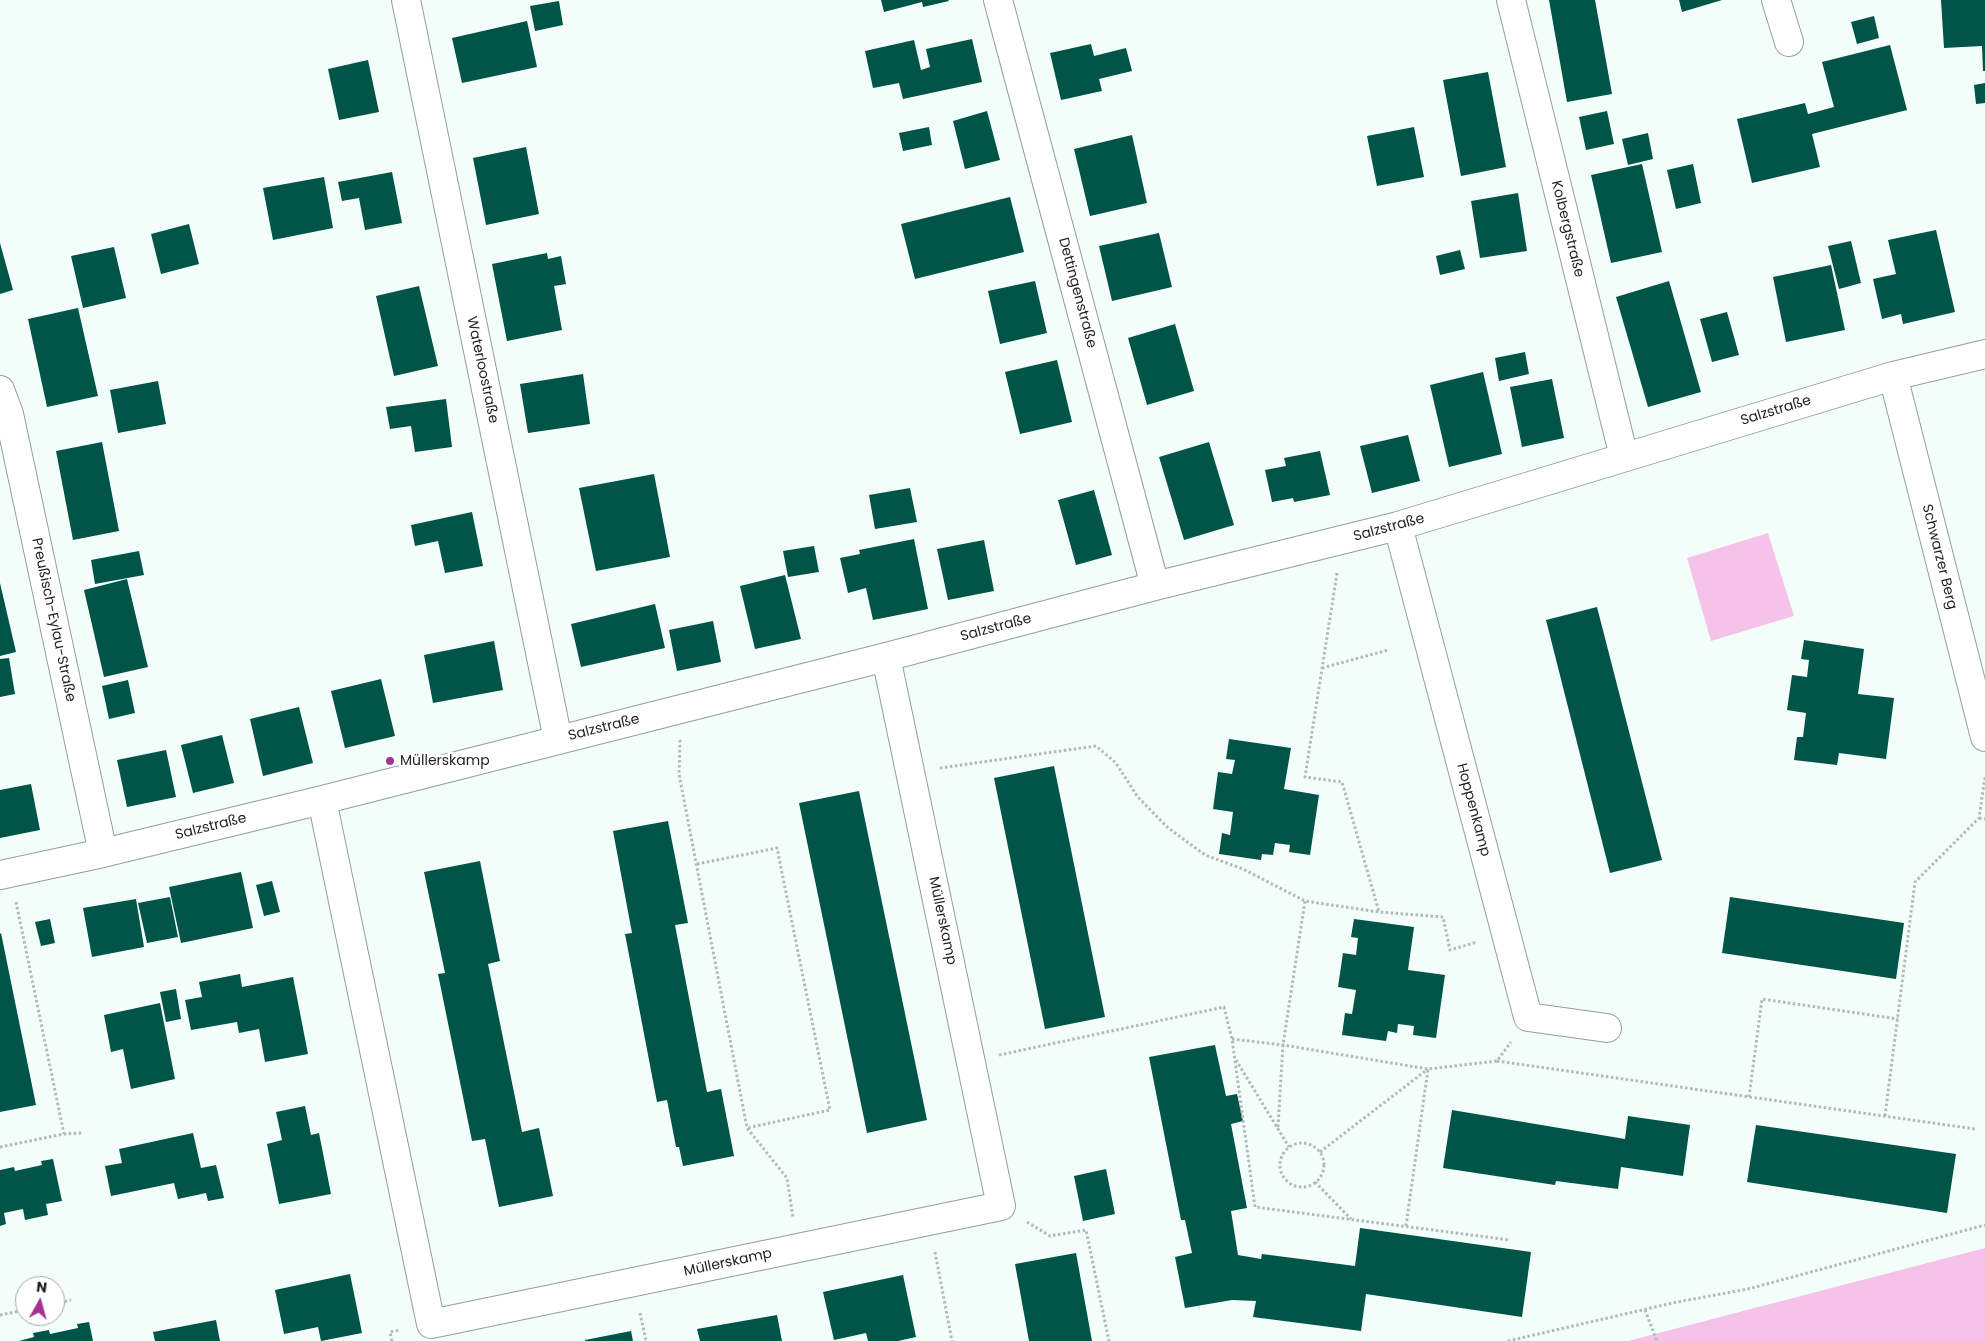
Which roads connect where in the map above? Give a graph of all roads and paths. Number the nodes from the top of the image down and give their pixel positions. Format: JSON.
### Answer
{"nodes":[{"id":1,"x":406,"y":0,"type":"edge"},
{"id":2,"x":998,"y":0,"type":"edge"},
{"id":3,"x":1511,"y":0,"type":"edge"},
{"id":4,"x":1776,"y":0,"type":"edge"},
{"id":5,"x":1789,"y":42,"type":"dead end"},
{"id":6,"x":1985,"y":354,"type":"edge"},
{"id":7,"x":1893,"y":376,"type":"junction"},
{"id":8,"x":0,"y":390,"type":"edge"},
{"id":9,"x":1624,"y":457,"type":"junction"},
{"id":10,"x":1398,"y":526,"type":"junction"},
{"id":11,"x":1342,"y":540,"type":"junction"},
{"id":12,"x":1155,"y":586,"type":"junction"},
{"id":13,"x":1388,"y":650,"type":"dead end"},
{"id":14,"x":886,"y":657,"type":"junction"},
{"id":15,"x":1322,"y":668,"type":"junction"},
{"id":16,"x":680,"y":709,"type":"junction"},
{"id":17,"x":1985,"y":737,"type":"edge"},
{"id":18,"x":558,"y":740,"type":"junction"},
{"id":19,"x":910,"y":772,"type":"junction"},
{"id":20,"x":1985,"y":777,"type":"edge"},
{"id":21,"x":322,"y":800,"type":"junction"},
{"id":22,"x":1978,"y":818,"type":"junction"},
{"id":23,"x":1985,"y":819,"type":"edge"},
{"id":24,"x":103,"y":853,"type":"junction"},
{"id":25,"x":697,"y":864,"type":"junction"},
{"id":26,"x":7,"y":884,"type":"edge"},
{"id":27,"x":1305,"y":901,"type":"junction"},
{"id":28,"x":1379,"y":912,"type":"junction"},
{"id":29,"x":1506,"y":935,"type":"junction"},
{"id":30,"x":1528,"y":1017,"type":"junction"},
{"id":31,"x":1898,"y":1019,"type":"junction"},
{"id":32,"x":1607,"y":1028,"type":"dead end"},
{"id":33,"x":1232,"y":1039,"type":"junction"},
{"id":34,"x":1283,"y":1045,"type":"junction"},
{"id":35,"x":1234,"y":1057,"type":"junction"},
{"id":36,"x":972,"y":1061,"type":"junction"},
{"id":37,"x":1497,"y":1061,"type":"junction"},
{"id":38,"x":1428,"y":1069,"type":"junction"},
{"id":39,"x":1749,"y":1097,"type":"junction"},
{"id":40,"x":1885,"y":1116,"type":"junction"},
{"id":41,"x":1278,"y":1127,"type":"junction"},
{"id":42,"x":747,"y":1128,"type":"junction"},
{"id":43,"x":1974,"y":1129,"type":"dead end"},
{"id":44,"x":82,"y":1133,"type":"dead end"},
{"id":45,"x":64,"y":1134,"type":"junction"},
{"id":46,"x":0,"y":1147,"type":"edge"},
{"id":47,"x":1289,"y":1148,"type":"junction"},
{"id":48,"x":1320,"y":1152,"type":"junction"},
{"id":49,"x":1315,"y":1182,"type":"junction"},
{"id":50,"x":1001,"y":1206,"type":"junction"},
{"id":51,"x":1351,"y":1219,"type":"junction"},
{"id":52,"x":929,"y":1222,"type":"junction"},
{"id":53,"x":1985,"y":1225,"type":"edge"},
{"id":54,"x":794,"y":1226,"type":"dead end"},
{"id":55,"x":1406,"y":1226,"type":"junction"},
{"id":56,"x":1510,"y":1240,"type":"dead end"},
{"id":57,"x":71,"y":1300,"type":"dead end"},
{"id":58,"x":65,"y":1302,"type":"edge"},
{"id":59,"x":1645,"y":1310,"type":"dead end"},
{"id":60,"x":15,"y":1312,"type":"edge"},
{"id":61,"x":0,"y":1315,"type":"edge"},
{"id":62,"x":390,"y":1332,"type":"dead end"},
{"id":63,"x":392,"y":1341,"type":"edge"},
{"id":64,"x":952,"y":1341,"type":"edge"},
{"id":65,"x":1109,"y":1341,"type":"edge"},
{"id":66,"x":1508,"y":1341,"type":"edge"},
{"id":67,"x":1657,"y":1341,"type":"edge"}],
"edges":[{"from":1,"to":18,"type":"street","name":"Waterloostraße"},
{"from":2,"to":12,"type":"street","name":"Dettingenstraße"},
{"from":3,"to":9,"type":"street","name":"Kolbergstraße"},
{"from":4,"to":5,"type":"street"},
{"from":6,"to":7,"type":"street","name":"Salzstraße"},
{"from":7,"to":9,"type":"street","name":"Salzstraße"},
{"from":7,"to":17,"type":"street","name":"Schwarzer Berg"},
{"from":8,"to":24,"type":"street","name":"Preußisch-Eylau-Straße"},
{"from":9,"to":10,"type":"street","name":"Salzstraße"},
{"from":10,"to":11,"type":"street","name":"Salzstraße"},
{"from":10,"to":29,"type":"street","name":"Hoppenkamp"},
{"from":11,"to":12,"type":"street","name":"Salzstraße"},
{"from":11,"to":15,"type":"path"},
{"from":12,"to":14,"type":"street","name":"Salzstraße"},
{"from":13,"to":15,"type":"path"},
{"from":14,"to":16,"type":"street","name":"Salzstraße"},
{"from":14,"to":19,"type":"street","name":"Müllerskamp"},
{"from":15,"to":28,"type":"path"},
{"from":16,"to":18,"type":"street","name":"Salzstraße"},
{"from":16,"to":25,"type":"path"},
{"from":18,"to":21,"type":"street","name":"Salzstraße"},
{"from":19,"to":27,"type":"path"},
{"from":19,"to":36,"type":"street","name":"Müllerskamp"},
{"from":20,"to":22,"type":"path"},
{"from":21,"to":24,"type":"street","name":"Salzstraße"},
{"from":21,"to":52,"type":"street","name":"Müllerskamp"},
{"from":22,"to":23,"type":"path"},
{"from":22,"to":31,"type":"path"},
{"from":24,"to":26,"type":"street","name":"Salzstraße"},
{"from":25,"to":42,"type":"path"},
{"from":25,"to":42,"type":"path"},
{"from":26,"to":45,"type":"path"},
{"from":27,"to":28,"type":"path"},
{"from":27,"to":34,"type":"path"},
{"from":28,"to":29,"type":"path"},
{"from":29,"to":30,"type":"street","name":"Hoppenkamp"},
{"from":30,"to":32,"type":"street"},
{"from":30,"to":37,"type":"path"},
{"from":31,"to":39,"type":"path"},
{"from":31,"to":40,"type":"path"},
{"from":33,"to":34,"type":"path"},
{"from":33,"to":35,"type":"path"},
{"from":33,"to":36,"type":"path"},
{"from":34,"to":38,"type":"path"},
{"from":34,"to":41,"type":"path"},
{"from":35,"to":41,"type":"path"},
{"from":35,"to":51,"type":"path"},
{"from":36,"to":50,"type":"street","name":"Müllerskamp"},
{"from":37,"to":38,"type":"path"},
{"from":37,"to":39,"type":"path"},
{"from":38,"to":48,"type":"path"},
{"from":38,"to":55,"type":"path"},
{"from":39,"to":40,"type":"path"},
{"from":40,"to":43,"type":"path"},
{"from":41,"to":47,"type":"path"},
{"from":42,"to":54,"type":"path"},
{"from":44,"to":45,"type":"path"},
{"from":45,"to":46,"type":"path"},
{"from":47,"to":48,"type":"path"},
{"from":47,"to":49,"type":"path"},
{"from":48,"to":49,"type":"path"},
{"from":49,"to":51,"type":"path"},
{"from":50,"to":52,"type":"street","name":"Müllerskamp"},
{"from":50,"to":65,"type":"path"},
{"from":51,"to":55,"type":"path"},
{"from":52,"to":64,"type":"path"},
{"from":53,"to":66,"type":"path"},
{"from":55,"to":56,"type":"path"},
{"from":57,"to":58,"type":"path"},
{"from":59,"to":67,"type":"path"},
{"from":60,"to":61,"type":"path"},
{"from":62,"to":63,"type":"path"}]}
